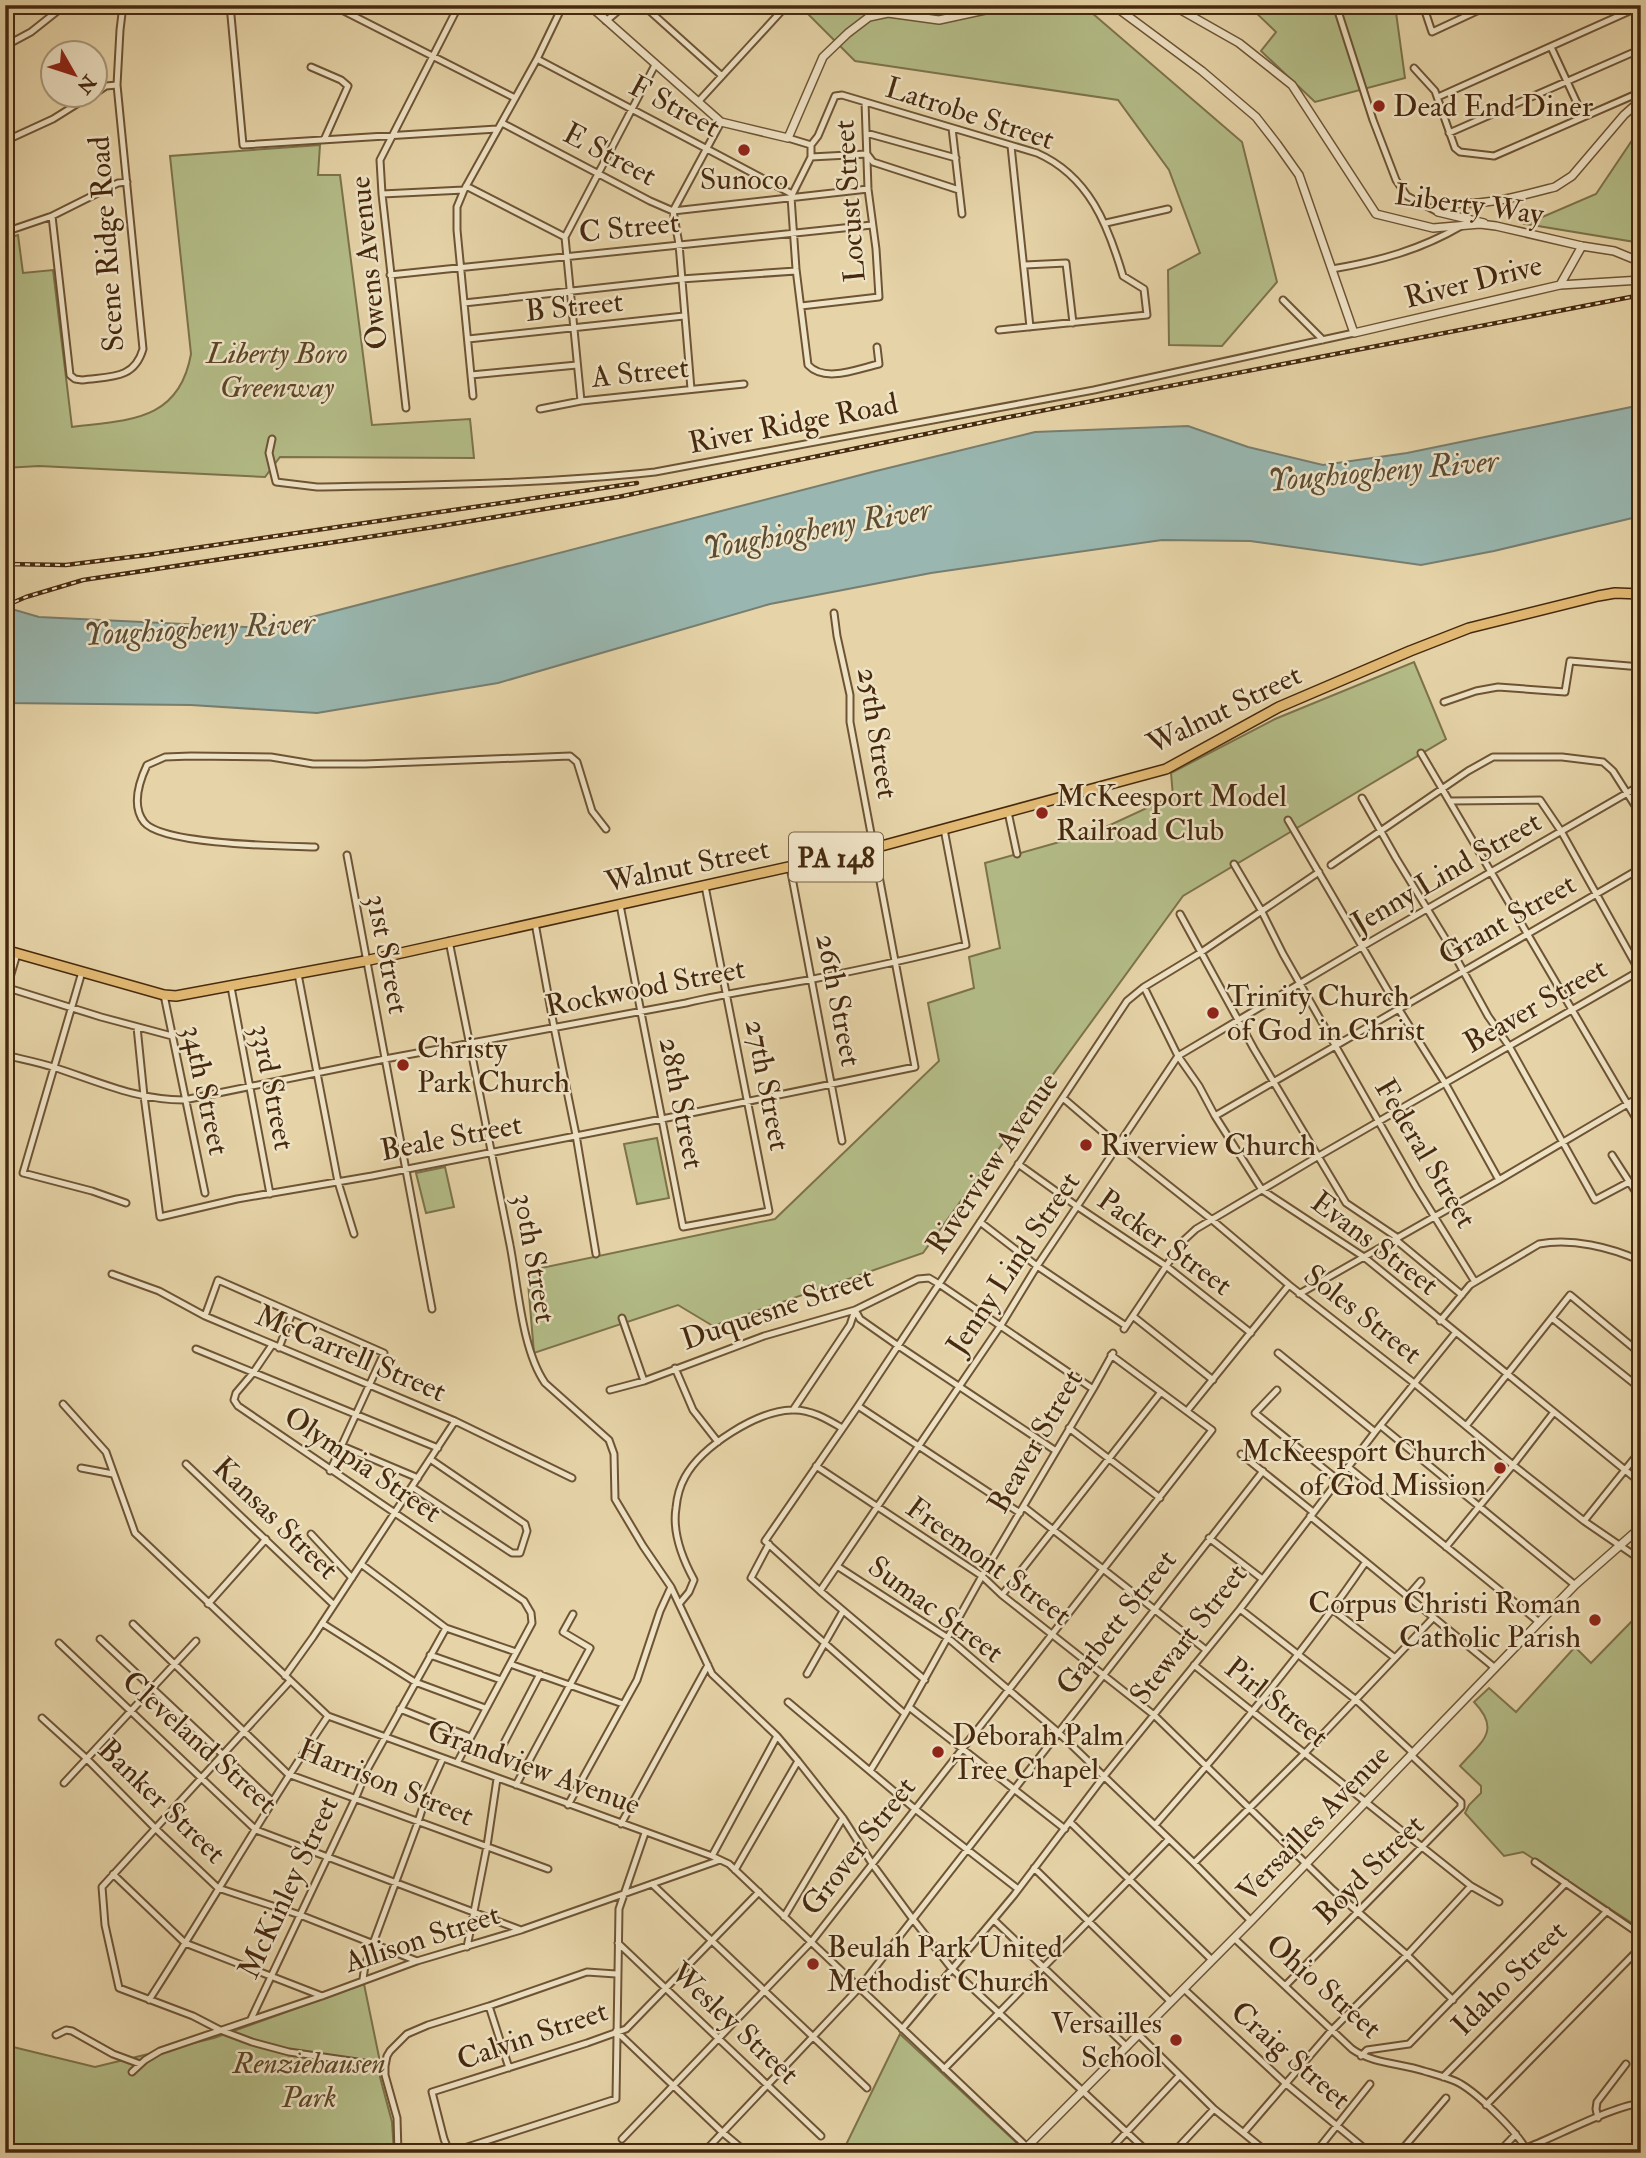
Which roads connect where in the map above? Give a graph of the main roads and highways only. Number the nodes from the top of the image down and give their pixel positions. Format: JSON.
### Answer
{"nodes":[{"id":1,"x":1641,"y":594,"type":"edge"},
{"id":2,"x":5,"y":950,"type":"edge"}],
"edges":[{"from":1,"to":2,"type":"main road","name":"Walnut Street","number":"PA 148"}]}
